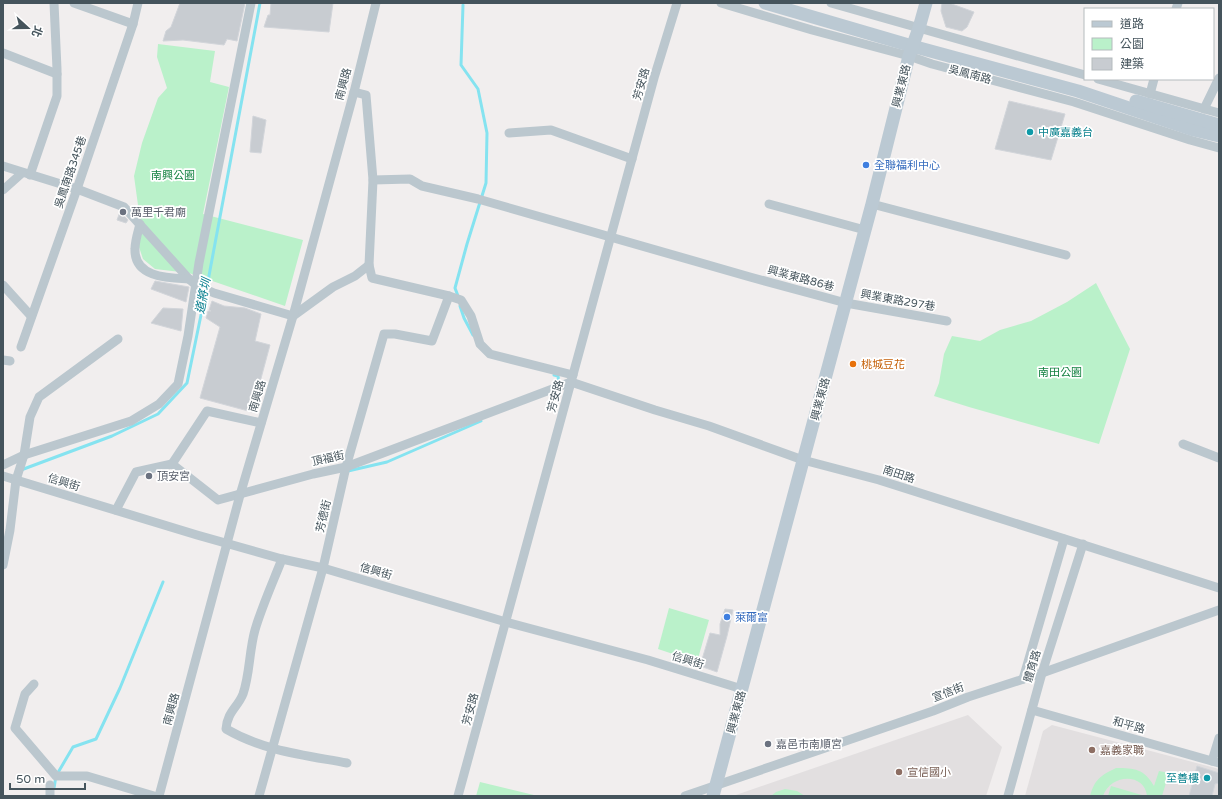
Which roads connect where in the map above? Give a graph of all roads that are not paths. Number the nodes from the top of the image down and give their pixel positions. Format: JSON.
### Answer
{"nodes":[{"id":1,"x":54,"y":3,"type":"edge"},
{"id":2,"x":74,"y":3,"type":"edge"},
{"id":3,"x":138,"y":3,"type":"edge"},
{"id":4,"x":251,"y":3,"type":"edge"},
{"id":5,"x":376,"y":3,"type":"edge"},
{"id":6,"x":677,"y":3,"type":"edge"},
{"id":7,"x":721,"y":3,"type":"edge"},
{"id":8,"x":764,"y":3,"type":"edge"},
{"id":9,"x":790,"y":3,"type":"edge"},
{"id":10,"x":830,"y":3,"type":"edge"},
{"id":11,"x":926,"y":3,"type":"edge"},
{"id":12,"x":133,"y":24,"type":"junction"},
{"id":13,"x":914,"y":42,"type":"junction"},
{"id":14,"x":3,"y":53,"type":"edge"},
{"id":15,"x":57,"y":74,"type":"junction"},
{"id":16,"x":1084,"y":75,"type":"edge"},
{"id":17,"x":1219,"y":78,"type":"edge"},
{"id":18,"x":1101,"y":80,"type":"edge"},
{"id":19,"x":1154,"y":80,"type":"edge"},
{"id":20,"x":354,"y":92,"type":"junction"},
{"id":21,"x":1150,"y":94,"type":"junction"},
{"id":22,"x":1204,"y":109,"type":"junction"},
{"id":23,"x":1219,"y":113,"type":"edge"},
{"id":24,"x":1219,"y":125,"type":"edge"},
{"id":25,"x":509,"y":133,"type":"dead end"},
{"id":26,"x":1219,"y":136,"type":"edge"},
{"id":27,"x":1219,"y":148,"type":"edge"},
{"id":28,"x":632,"y":159,"type":"junction"},
{"id":29,"x":3,"y":166,"type":"edge"},
{"id":30,"x":26,"y":174,"type":"junction"},
{"id":31,"x":373,"y":180,"type":"junction"},
{"id":32,"x":77,"y":189,"type":"junction"},
{"id":33,"x":3,"y":190,"type":"edge"},
{"id":34,"x":769,"y":204,"type":"dead end"},
{"id":35,"x":872,"y":204,"type":"junction"},
{"id":36,"x":140,"y":224,"type":"junction"},
{"id":37,"x":865,"y":230,"type":"junction"},
{"id":38,"x":611,"y":238,"type":"junction"},
{"id":39,"x":1066,"y":255,"type":"dead end"},
{"id":40,"x":369,"y":265,"type":"junction"},
{"id":41,"x":192,"y":282,"type":"junction"},
{"id":42,"x":3,"y":285,"type":"edge"},
{"id":43,"x":449,"y":296,"type":"junction"},
{"id":44,"x":846,"y":303,"type":"junction"},
{"id":45,"x":31,"y":316,"type":"junction"},
{"id":46,"x":293,"y":316,"type":"junction"},
{"id":47,"x":947,"y":321,"type":"dead end"},
{"id":48,"x":118,"y":339,"type":"dead end"},
{"id":49,"x":21,"y":347,"type":"dead end"},
{"id":50,"x":572,"y":378,"type":"junction"},
{"id":51,"x":261,"y":423,"type":"junction"},
{"id":52,"x":1183,"y":444,"type":"dead end"},
{"id":53,"x":24,"y":456,"type":"junction"},
{"id":54,"x":1219,"y":458,"type":"edge"},
{"id":55,"x":803,"y":460,"type":"junction"},
{"id":56,"x":172,"y":464,"type":"junction"},
{"id":57,"x":3,"y":465,"type":"edge"},
{"id":58,"x":346,"y":467,"type":"junction"},
{"id":59,"x":13,"y":475,"type":"edge"},
{"id":60,"x":240,"y":495,"type":"junction"},
{"id":61,"x":116,"y":510,"type":"junction"},
{"id":62,"x":1064,"y":539,"type":"junction"},
{"id":63,"x":227,"y":543,"type":"junction"},
{"id":64,"x":1083,"y":544,"type":"junction"},
{"id":65,"x":282,"y":559,"type":"junction"},
{"id":66,"x":3,"y":565,"type":"edge"},
{"id":67,"x":323,"y":568,"type":"junction"},
{"id":68,"x":1219,"y":588,"type":"edge"},
{"id":69,"x":1219,"y":610,"type":"edge"},
{"id":70,"x":506,"y":622,"type":"junction"},
{"id":71,"x":1042,"y":673,"type":"junction"},
{"id":72,"x":1023,"y":679,"type":"junction"},
{"id":73,"x":34,"y":684,"type":"dead end"},
{"id":74,"x":742,"y":689,"type":"junction"},
{"id":75,"x":1032,"y":710,"type":"junction"},
{"id":76,"x":1219,"y":738,"type":"edge"},
{"id":77,"x":272,"y":749,"type":"junction"},
{"id":78,"x":1215,"y":762,"type":"edge"},
{"id":79,"x":347,"y":763,"type":"dead end"},
{"id":80,"x":50,"y":785,"type":"dead end"},
{"id":81,"x":715,"y":791,"type":"edge"},
{"id":82,"x":50,"y":796,"type":"edge"},
{"id":83,"x":154,"y":796,"type":"edge"},
{"id":84,"x":159,"y":796,"type":"edge"},
{"id":85,"x":259,"y":796,"type":"edge"},
{"id":86,"x":458,"y":796,"type":"edge"},
{"id":87,"x":685,"y":796,"type":"edge"},
{"id":88,"x":1008,"y":796,"type":"edge"}],
"edges":[{"from":1,"to":15,"type":"street"},
{"from":2,"to":12,"type":"street"},
{"from":3,"to":12,"type":"street","name":"吳鳳南路345巷"},
{"from":4,"to":41,"type":"street"},
{"from":5,"to":20,"type":"street","name":"南興路"},
{"from":6,"to":28,"type":"street","name":"芳安路"},
{"from":7,"to":13,"type":"street","name":"吳鳳南路"},
{"from":8,"to":13,"type":"street","name":"吳鳳南路"},
{"from":9,"to":13,"type":"street","name":"吳鳳南路"},
{"from":10,"to":13,"type":"street","name":"吳鳳南路"},
{"from":11,"to":13,"type":"street","name":"興業東路"},
{"from":12,"to":32,"type":"street","name":"吳鳳南路345巷"},
{"from":13,"to":16,"type":"street","name":"吳鳳南路"},
{"from":13,"to":24,"type":"street","name":"吳鳳南路"},
{"from":13,"to":26,"type":"street","name":"吳鳳南路"},
{"from":13,"to":27,"type":"street","name":"吳鳳南路"},
{"from":13,"to":35,"type":"street","name":"興業東路"},
{"from":14,"to":15,"type":"street"},
{"from":15,"to":30,"type":"street"},
{"from":17,"to":22,"type":"street"},
{"from":18,"to":21,"type":"street"},
{"from":19,"to":21,"type":"street"},
{"from":20,"to":31,"type":"street"},
{"from":20,"to":46,"type":"street","name":"南興路"},
{"from":21,"to":22,"type":"street"},
{"from":22,"to":23,"type":"street"},
{"from":25,"to":28,"type":"street"},
{"from":28,"to":38,"type":"street","name":"芳安路"},
{"from":29,"to":30,"type":"street"},
{"from":30,"to":32,"type":"street"},
{"from":30,"to":33,"type":"street"},
{"from":31,"to":38,"type":"street","name":"興業東路86巷"},
{"from":31,"to":40,"type":"street"},
{"from":32,"to":36,"type":"street"},
{"from":32,"to":45,"type":"street","name":"吳鳳南路345巷"},
{"from":34,"to":37,"type":"street"},
{"from":35,"to":37,"type":"street","name":"興業東路"},
{"from":35,"to":39,"type":"street"},
{"from":36,"to":41,"type":"street"},
{"from":36,"to":41,"type":"street"},
{"from":37,"to":44,"type":"street","name":"興業東路"},
{"from":38,"to":44,"type":"street","name":"興業東路86巷"},
{"from":38,"to":50,"type":"street","name":"芳安路"},
{"from":40,"to":43,"type":"street","name":"南田路"},
{"from":40,"to":46,"type":"street"},
{"from":41,"to":46,"type":"street"},
{"from":41,"to":53,"type":"street"},
{"from":42,"to":45,"type":"street"},
{"from":43,"to":50,"type":"street","name":"南田路"},
{"from":43,"to":58,"type":"street","name":"芳德街"},
{"from":44,"to":47,"type":"street","name":"興業東路297巷"},
{"from":44,"to":55,"type":"street","name":"興業東路"},
{"from":45,"to":49,"type":"street","name":"吳鳳南路345巷"},
{"from":46,"to":51,"type":"street","name":"南興路"},
{"from":48,"to":53,"type":"street"},
{"from":50,"to":55,"type":"street","name":"南田路"},
{"from":50,"to":58,"type":"street","name":"頂福街"},
{"from":50,"to":70,"type":"street","name":"芳安路"},
{"from":51,"to":56,"type":"street"},
{"from":51,"to":60,"type":"street","name":"南興路"},
{"from":52,"to":54,"type":"street"},
{"from":53,"to":57,"type":"street"},
{"from":53,"to":59,"type":"street"},
{"from":55,"to":62,"type":"street","name":"南田路"},
{"from":55,"to":74,"type":"street","name":"興業東路"},
{"from":56,"to":60,"type":"street","name":"頂福街"},
{"from":56,"to":61,"type":"street"},
{"from":58,"to":60,"type":"street","name":"頂福街"},
{"from":58,"to":67,"type":"street","name":"芳德街"},
{"from":59,"to":61,"type":"street","name":"信興街"},
{"from":59,"to":66,"type":"street"},
{"from":60,"to":63,"type":"street","name":"南興路"},
{"from":61,"to":63,"type":"street","name":"信興街"},
{"from":62,"to":64,"type":"street","name":"南田路"},
{"from":62,"to":72,"type":"street"},
{"from":63,"to":65,"type":"street","name":"信興街"},
{"from":63,"to":84,"type":"street","name":"南興路"},
{"from":64,"to":68,"type":"street","name":"南田路"},
{"from":64,"to":71,"type":"street","name":"體育路"},
{"from":65,"to":67,"type":"street","name":"信興街"},
{"from":65,"to":77,"type":"street"},
{"from":67,"to":70,"type":"street","name":"信興街"},
{"from":67,"to":77,"type":"street","name":"芳德街"},
{"from":69,"to":71,"type":"street","name":"宣信街"},
{"from":70,"to":74,"type":"street","name":"信興街"},
{"from":70,"to":86,"type":"street","name":"芳安路"},
{"from":71,"to":72,"type":"street","name":"宣信街"},
{"from":71,"to":75,"type":"street","name":"體育路"},
{"from":72,"to":81,"type":"street","name":"宣信街"},
{"from":73,"to":83,"type":"street"},
{"from":74,"to":81,"type":"street","name":"興業東路"},
{"from":75,"to":78,"type":"street","name":"和平路"},
{"from":75,"to":88,"type":"street","name":"體育路"},
{"from":76,"to":78,"type":"street"},
{"from":77,"to":79,"type":"street"},
{"from":77,"to":85,"type":"street","name":"芳德街"},
{"from":80,"to":82,"type":"street"},
{"from":81,"to":87,"type":"street","name":"宣信街"}]}
